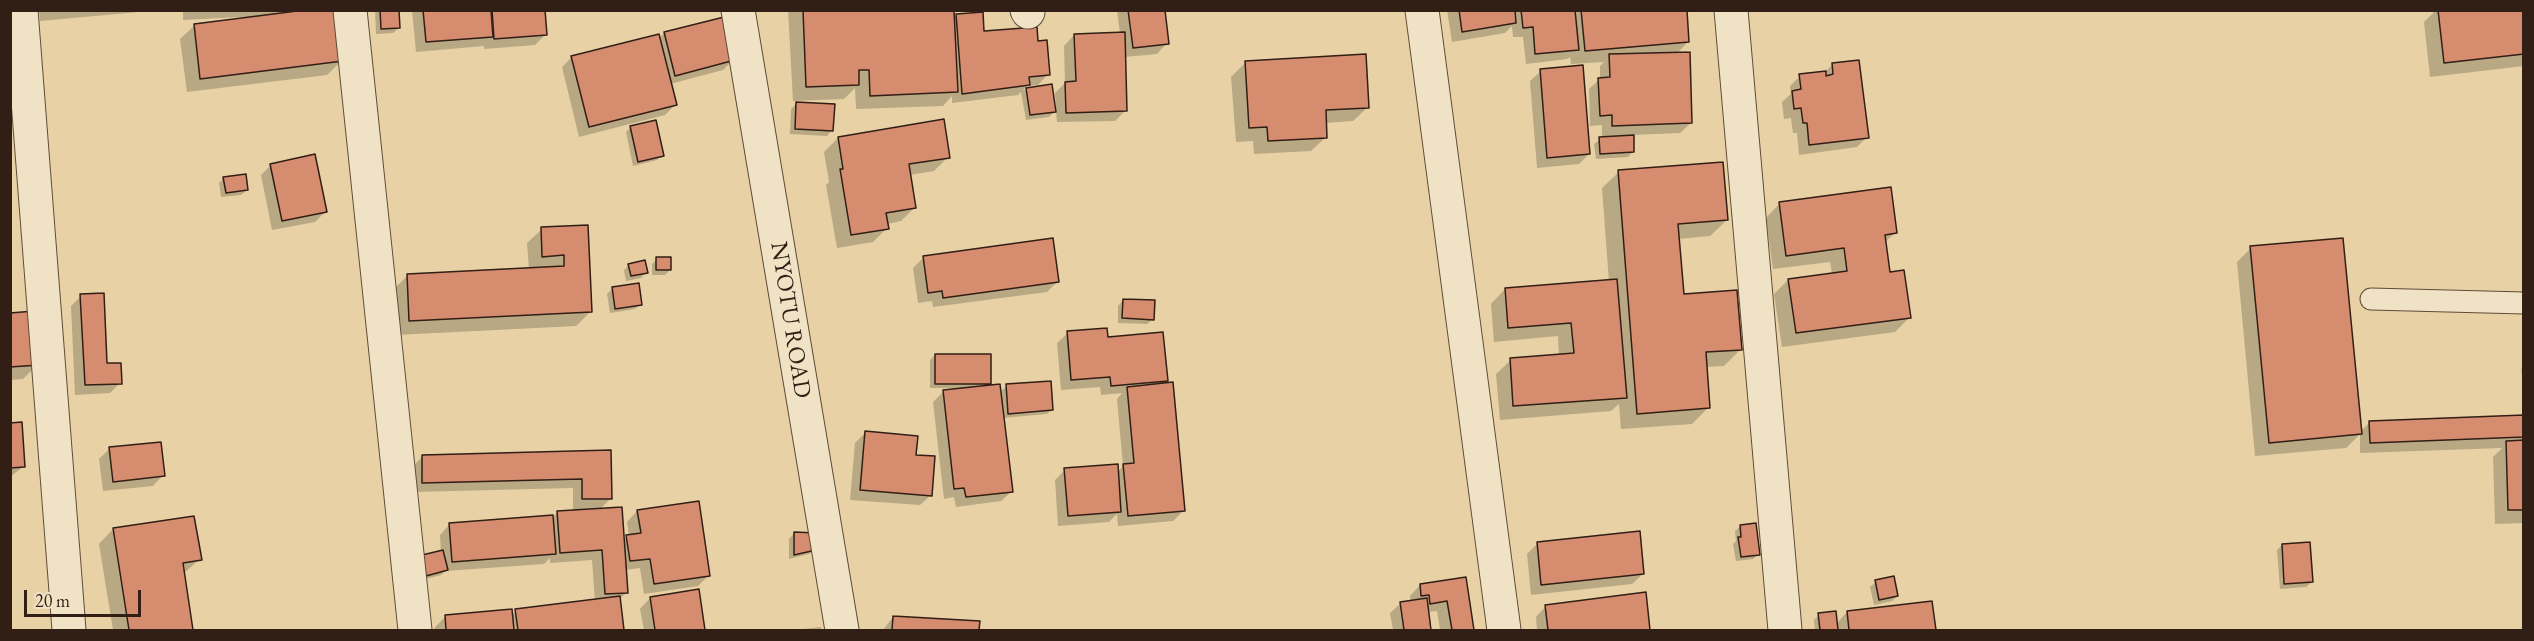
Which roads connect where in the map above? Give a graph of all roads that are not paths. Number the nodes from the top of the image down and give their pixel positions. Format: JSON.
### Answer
{"nodes":[{"id":1,"x":21,"y":10,"type":"edge"},
{"id":2,"x":350,"y":10,"type":"edge"},
{"id":3,"x":738,"y":10,"type":"edge"},
{"id":4,"x":1422,"y":10,"type":"edge"},
{"id":5,"x":1731,"y":10,"type":"edge"},
{"id":6,"x":2371,"y":299,"type":"dead end"},
{"id":7,"x":2523,"y":303,"type":"edge"},
{"id":8,"x":69,"y":630,"type":"edge"},
{"id":9,"x":415,"y":630,"type":"edge"},
{"id":10,"x":842,"y":630,"type":"edge"},
{"id":11,"x":1504,"y":630,"type":"edge"},
{"id":12,"x":1785,"y":630,"type":"edge"}],
"edges":[{"from":1,"to":8,"type":"street"},
{"from":2,"to":9,"type":"street"},
{"from":3,"to":10,"type":"street","name":"NYOTU ROAD"},
{"from":4,"to":11,"type":"street"},
{"from":5,"to":12,"type":"street"},
{"from":6,"to":7,"type":"lane"}]}
